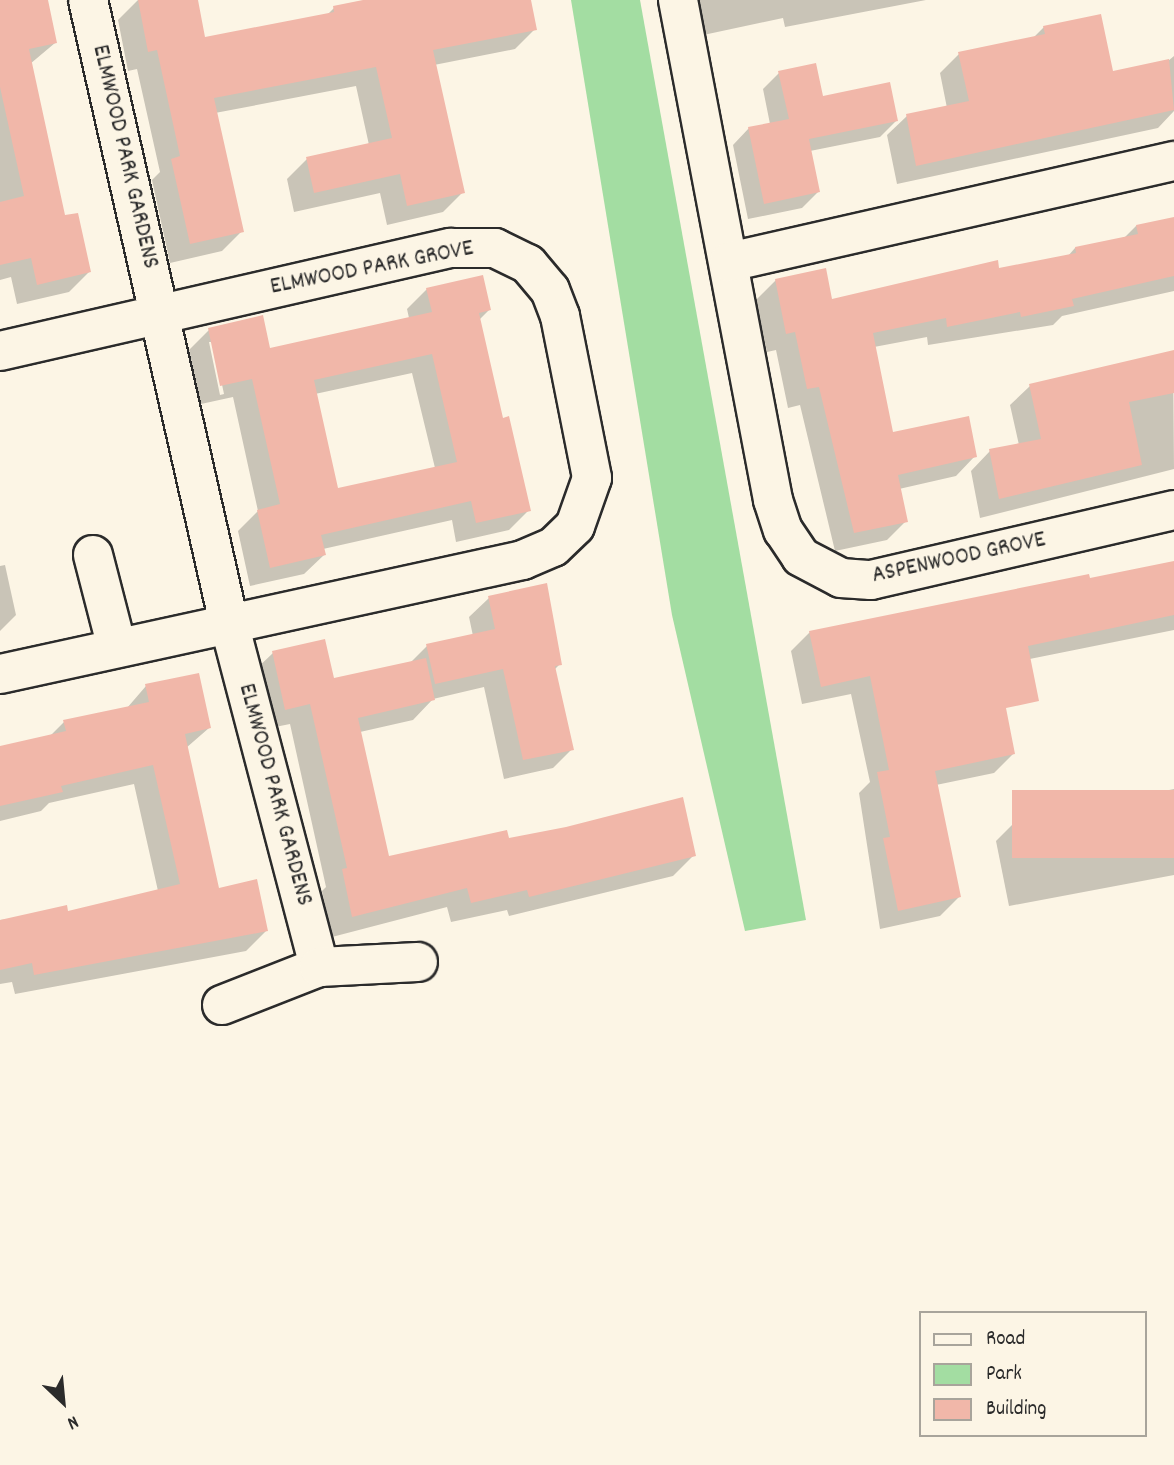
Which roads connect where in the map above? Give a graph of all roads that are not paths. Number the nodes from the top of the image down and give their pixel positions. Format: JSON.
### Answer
{"nodes":[{"id":1,"x":88,"y":0,"type":"edge"},
{"id":2,"x":678,"y":0,"type":"edge"},
{"id":3,"x":1174,"y":161,"type":"edge"},
{"id":4,"x":729,"y":262,"type":"junction"},
{"id":5,"x":160,"y":315,"type":"junction"},
{"id":6,"x":0,"y":351,"type":"edge"},
{"id":7,"x":1174,"y":510,"type":"edge"},
{"id":8,"x":93,"y":555,"type":"dead end"},
{"id":9,"x":229,"y":623,"type":"junction"},
{"id":10,"x":117,"y":648,"type":"junction"},
{"id":11,"x":0,"y":674,"type":"edge"},
{"id":12,"x":418,"y":962,"type":"dead end"},
{"id":13,"x":319,"y":967,"type":"junction"},
{"id":14,"x":222,"y":1005,"type":"dead end"}],
"edges":[{"from":1,"to":5,"type":"street","name":"ELMWOOD PARK GARDENS"},
{"from":2,"to":4,"type":"street","name":"ASPENWOOD GROVE"},
{"from":3,"to":4,"type":"street"},
{"from":4,"to":7,"type":"street","name":"ASPENWOOD GROVE"},
{"from":5,"to":6,"type":"street"},
{"from":5,"to":9,"type":"street","name":"ELMWOOD PARK GARDENS"},
{"from":5,"to":9,"type":"street","name":"ELMWOOD PARK GROVE"},
{"from":8,"to":10,"type":"street"},
{"from":9,"to":10,"type":"street"},
{"from":9,"to":13,"type":"street","name":"ELMWOOD PARK GARDENS"},
{"from":10,"to":11,"type":"street"},
{"from":12,"to":13,"type":"street"},
{"from":13,"to":14,"type":"street"}]}
